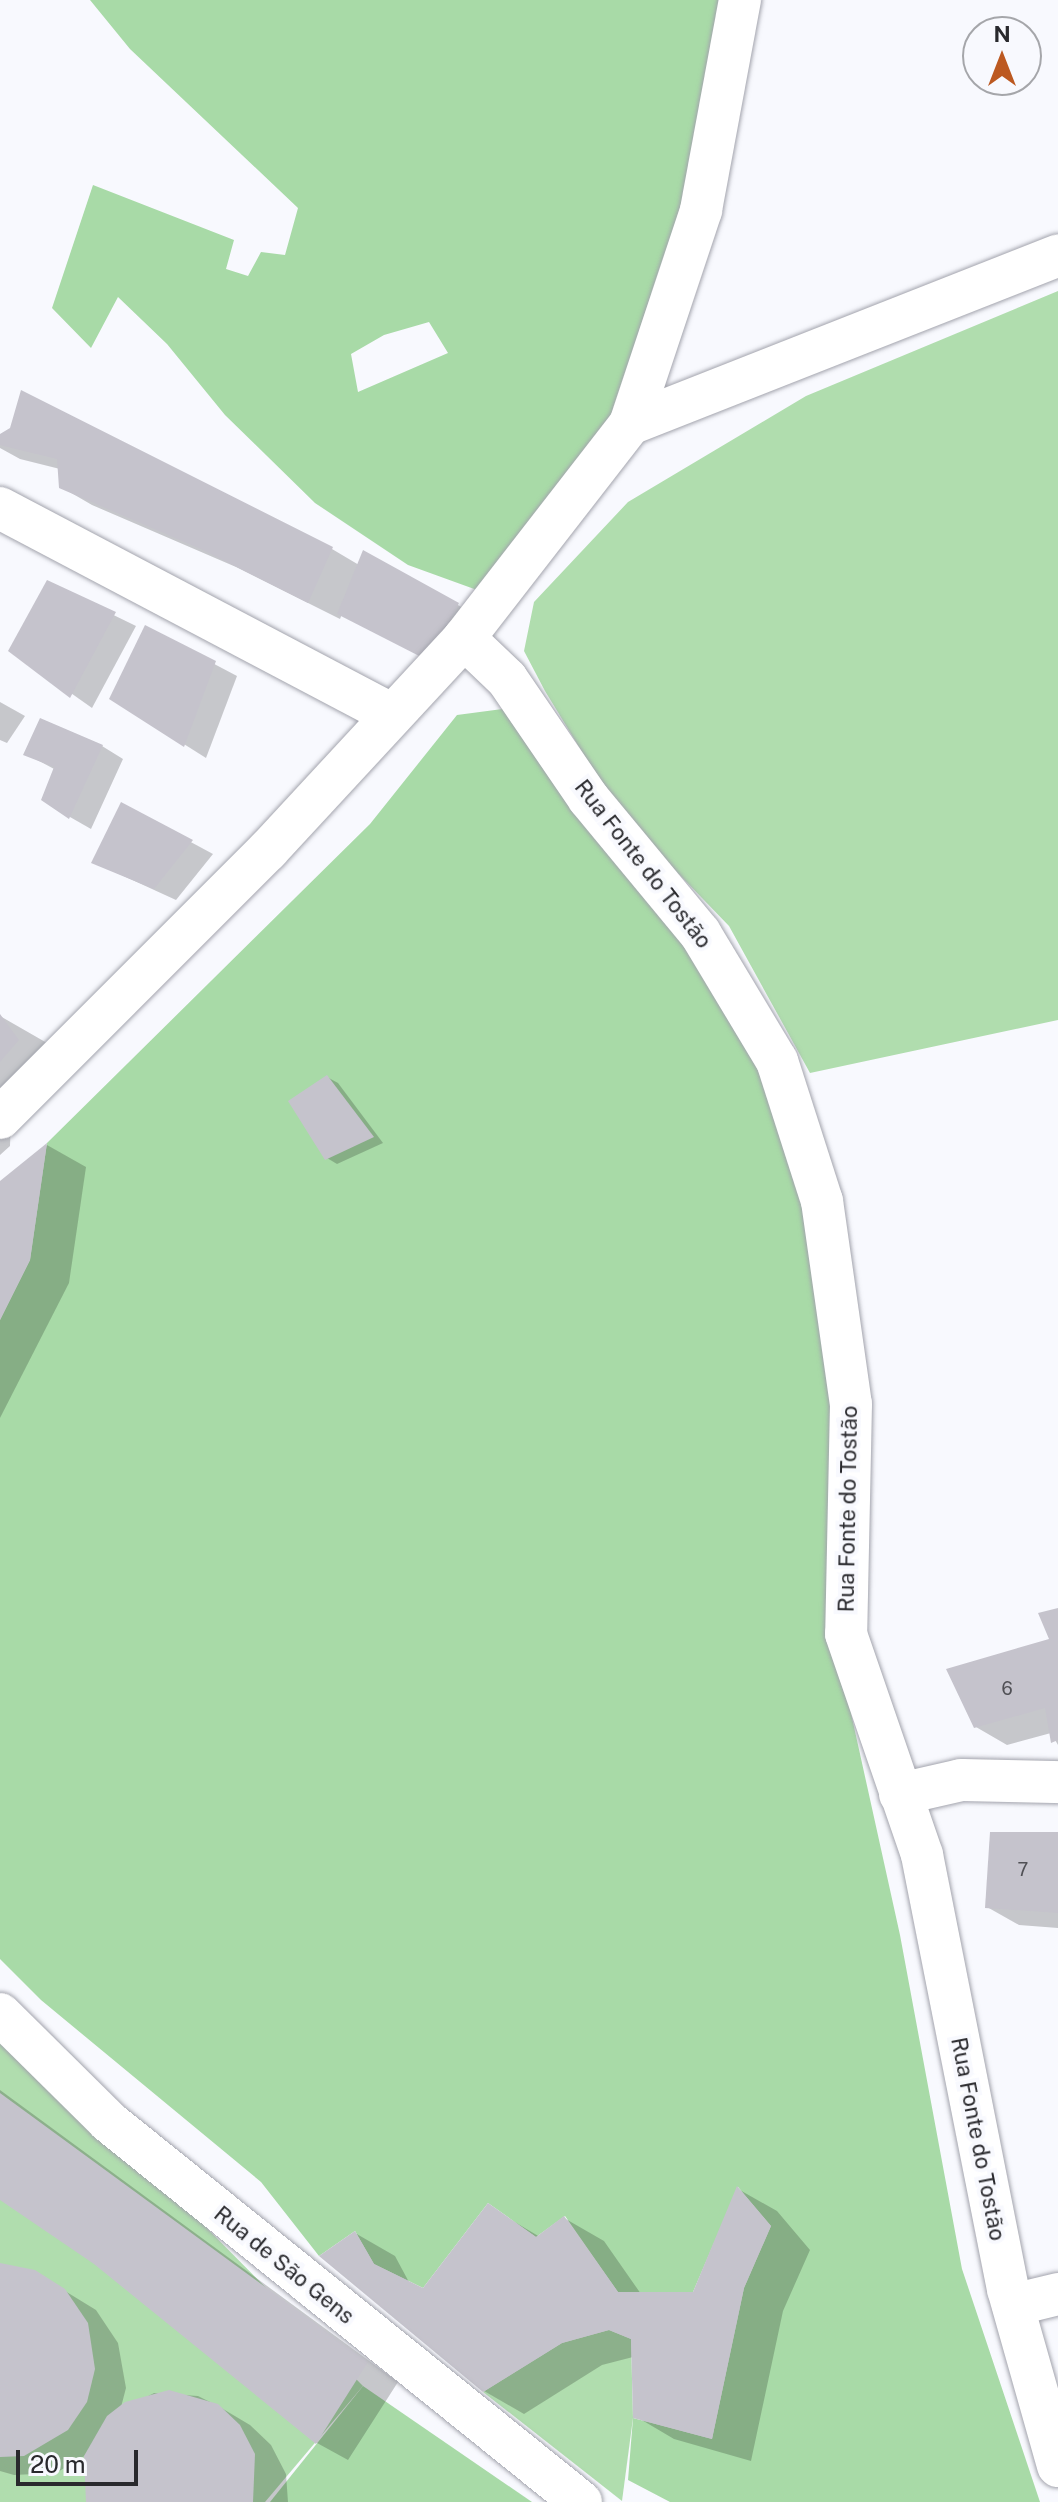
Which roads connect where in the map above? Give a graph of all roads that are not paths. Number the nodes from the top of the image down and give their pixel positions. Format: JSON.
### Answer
{"nodes":[{"id":1,"x":740,"y":0,"type":"edge"},
{"id":2,"x":1058,"y":255,"type":"edge"},
{"id":3,"x":630,"y":424,"type":"junction"},
{"id":4,"x":0,"y":508,"type":"edge"},
{"id":5,"x":464,"y":638,"type":"junction"},
{"id":6,"x":392,"y":715,"type":"junction"},
{"id":7,"x":0,"y":1118,"type":"edge"},
{"id":8,"x":1058,"y":1782,"type":"edge"},
{"id":9,"x":900,"y":1794,"type":"junction"},
{"id":10,"x":0,"y":2014,"type":"edge"},
{"id":11,"x":1058,"y":2294,"type":"edge"},
{"id":12,"x":1013,"y":2305,"type":"junction"},
{"id":13,"x":1058,"y":2466,"type":"edge"},
{"id":14,"x":581,"y":2502,"type":"edge"}],
"edges":[{"from":1,"to":3,"type":"street"},
{"from":2,"to":3,"type":"street"},
{"from":3,"to":5,"type":"street"},
{"from":4,"to":6,"type":"street"},
{"from":5,"to":6,"type":"street"},
{"from":5,"to":9,"type":"street","name":"Rua Fonte do Tostão"},
{"from":6,"to":7,"type":"street"},
{"from":8,"to":9,"type":"street"},
{"from":9,"to":12,"type":"street","name":"Rua Fonte do Tostão"},
{"from":10,"to":14,"type":"street","name":"Rua de São Gens"},
{"from":11,"to":12,"type":"street"},
{"from":12,"to":13,"type":"street","name":"Rua Fonte do Tostão"}]}
